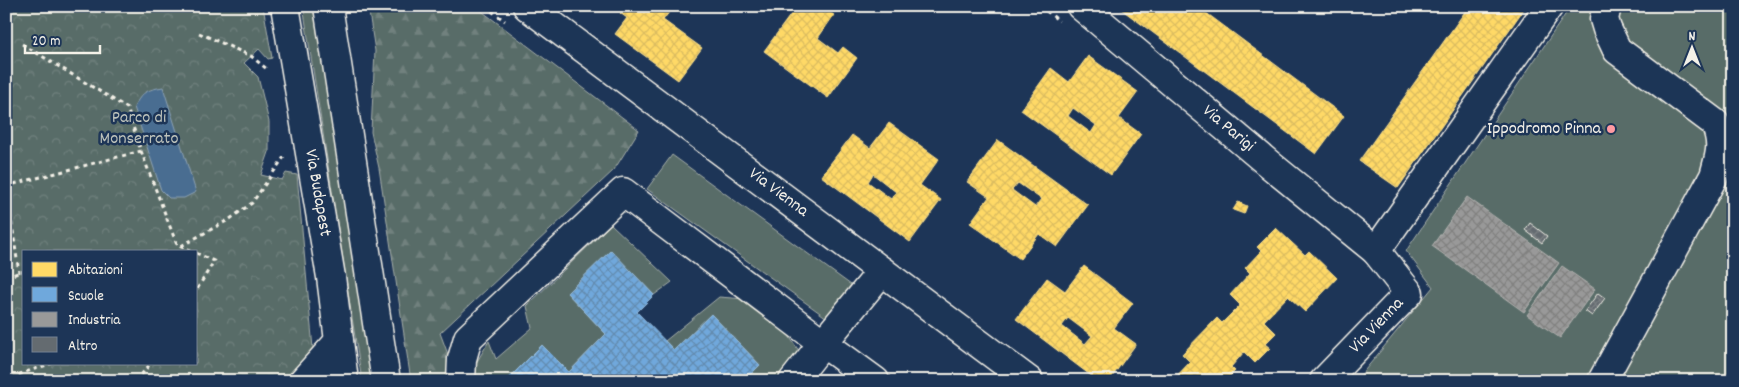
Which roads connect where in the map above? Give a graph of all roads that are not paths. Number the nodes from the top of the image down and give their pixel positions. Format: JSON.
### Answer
{"nodes":[{"id":1,"x":286,"y":6,"type":"edge"},
{"id":2,"x":328,"y":6,"type":"edge"},
{"id":3,"x":527,"y":6,"type":"edge"},
{"id":4,"x":1081,"y":6,"type":"edge"},
{"id":5,"x":1549,"y":6,"type":"edge"},
{"id":6,"x":1607,"y":6,"type":"edge"},
{"id":7,"x":1376,"y":251,"type":"junction"},
{"id":8,"x":882,"y":271,"type":"junction"},
{"id":9,"x":1409,"y":293,"type":"joint"},
{"id":10,"x":339,"y":340,"type":"junction"},
{"id":11,"x":823,"y":343,"type":"junction"},
{"id":12,"x":303,"y":381,"type":"edge"},
{"id":13,"x":344,"y":381,"type":"edge"},
{"id":14,"x":386,"y":381,"type":"edge"},
{"id":15,"x":461,"y":381,"type":"edge"},
{"id":16,"x":793,"y":381,"type":"edge"},
{"id":17,"x":875,"y":381,"type":"edge"},
{"id":18,"x":1029,"y":381,"type":"edge"},
{"id":19,"x":1324,"y":381,"type":"edge"},
{"id":20,"x":1602,"y":381,"type":"edge"}],
"edges":[{"from":1,"to":10,"type":"street","name":"Via Budapest"},
{"from":2,"to":14,"type":"street"},
{"from":3,"to":8,"type":"street","name":"Via Vienna"},
{"from":4,"to":7,"type":"street","name":"Via Parigi"},
{"from":5,"to":7,"type":"street"},
{"from":6,"to":20,"type":"street"},
{"from":7,"to":9,"type":"street","name":"Via Parigi"},
{"from":8,"to":11,"type":"street"},
{"from":8,"to":18,"type":"street","name":"Via Vienna"},
{"from":9,"to":19,"type":"street","name":"Via Vienna"},
{"from":10,"to":12,"type":"street"},
{"from":10,"to":13,"type":"street","name":"Via Budapest"},
{"from":11,"to":15,"type":"street"},
{"from":11,"to":16,"type":"street"},
{"from":11,"to":17,"type":"street"}]}
